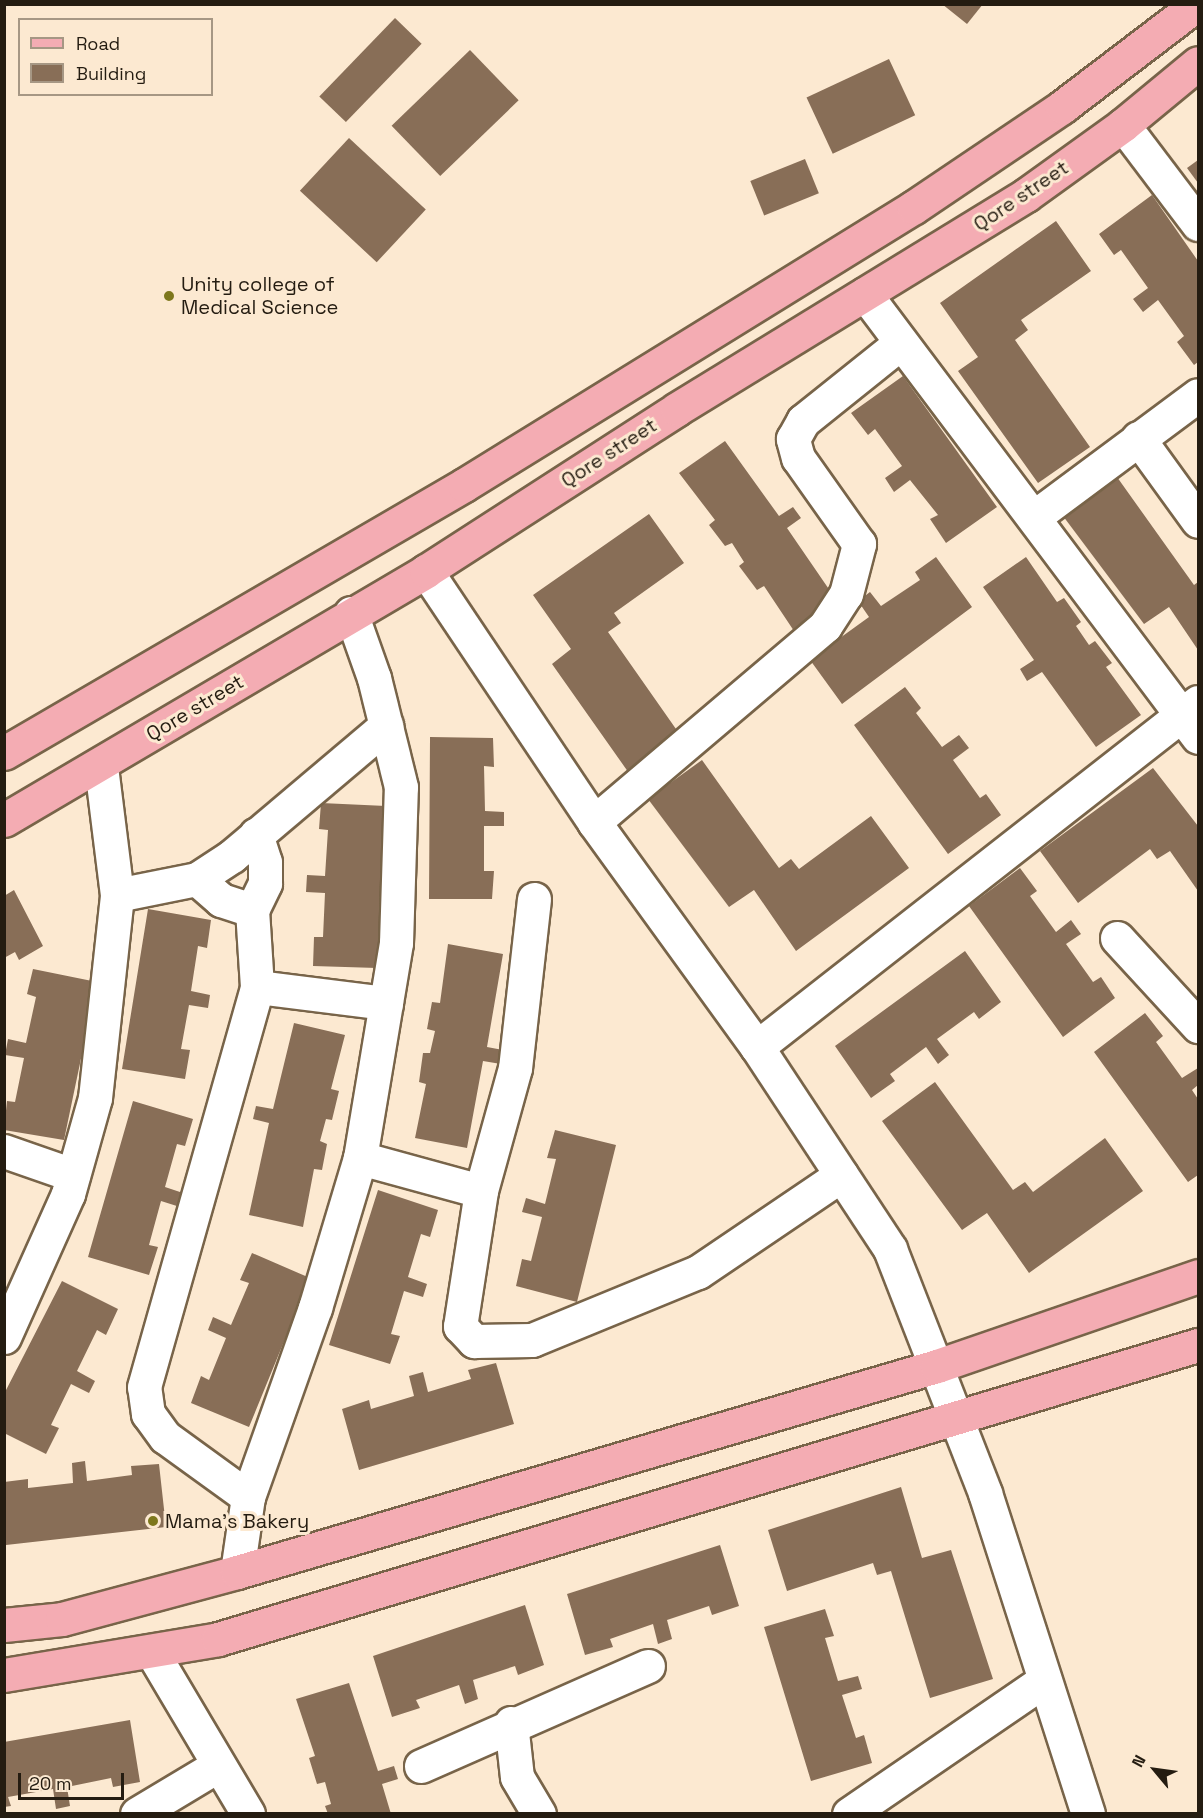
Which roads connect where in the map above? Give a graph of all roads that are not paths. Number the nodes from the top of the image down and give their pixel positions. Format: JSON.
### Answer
{"nodes":[{"id":1,"x":1197,"y":4,"type":"edge"},
{"id":2,"x":1198,"y":63,"type":"edge"},
{"id":3,"x":1123,"y":125,"type":"junction"},
{"id":4,"x":1198,"y":224,"type":"edge"},
{"id":5,"x":865,"y":294,"type":"junction"},
{"id":6,"x":899,"y":344,"type":"junction"},
{"id":7,"x":1198,"y":395,"type":"edge"},
{"id":8,"x":1138,"y":438,"type":"junction"},
{"id":9,"x":1034,"y":517,"type":"junction"},
{"id":10,"x":1198,"y":520,"type":"edge"},
{"id":11,"x":426,"y":571,"type":"junction"},
{"id":12,"x":351,"y":613,"type":"junction"},
{"id":13,"x":1193,"y":718,"type":"edge"},
{"id":14,"x":386,"y":726,"type":"junction"},
{"id":15,"x":4,"y":753,"type":"edge"},
{"id":16,"x":101,"y":766,"type":"junction"},
{"id":17,"x":4,"y":820,"type":"edge"},
{"id":18,"x":594,"y":822,"type":"junction"},
{"id":19,"x":256,"y":834,"type":"junction"},
{"id":20,"x":197,"y":879,"type":"junction"},
{"id":21,"x":117,"y":895,"type":"junction"},
{"id":22,"x":534,"y":899,"type":"dead end"},
{"id":23,"x":252,"y":909,"type":"junction"},
{"id":24,"x":1117,"y":938,"type":"dead end"},
{"id":25,"x":257,"y":987,"type":"junction"},
{"id":26,"x":386,"y":1003,"type":"junction"},
{"id":27,"x":1198,"y":1026,"type":"edge"},
{"id":28,"x":757,"y":1047,"type":"junction"},
{"id":29,"x":4,"y":1151,"type":"edge"},
{"id":30,"x":360,"y":1158,"type":"junction"},
{"id":31,"x":73,"y":1175,"type":"junction"},
{"id":32,"x":841,"y":1175,"type":"junction"},
{"id":33,"x":481,"y":1191,"type":"junction"},
{"id":34,"x":1198,"y":1276,"type":"edge"},
{"id":35,"x":4,"y":1337,"type":"edge"},
{"id":36,"x":1198,"y":1345,"type":"edge"},
{"id":37,"x":937,"y":1366,"type":"junction"},
{"id":38,"x":957,"y":1419,"type":"junction"},
{"id":39,"x":248,"y":1497,"type":"junction"},
{"id":40,"x":237,"y":1572,"type":"junction"},
{"id":41,"x":4,"y":1624,"type":"edge"},
{"id":42,"x":152,"y":1652,"type":"junction"},
{"id":43,"x":648,"y":1665,"type":"dead end"},
{"id":44,"x":4,"y":1675,"type":"edge"},
{"id":45,"x":1044,"y":1680,"type":"junction"},
{"id":46,"x":511,"y":1723,"type":"junction"},
{"id":47,"x":217,"y":1766,"type":"junction"},
{"id":48,"x":422,"y":1766,"type":"dead end"},
{"id":49,"x":137,"y":1814,"type":"edge"},
{"id":50,"x":248,"y":1814,"type":"edge"},
{"id":51,"x":538,"y":1814,"type":"edge"},
{"id":52,"x":849,"y":1814,"type":"edge"},
{"id":53,"x":1088,"y":1814,"type":"edge"}],
"edges":[{"from":1,"to":15,"type":"main road"},
{"from":2,"to":3,"type":"main road","name":"Qore street"},
{"from":3,"to":4,"type":"street"},
{"from":3,"to":5,"type":"main road","name":"Qore street"},
{"from":5,"to":6,"type":"street"},
{"from":5,"to":11,"type":"main road","name":"Qore street"},
{"from":6,"to":9,"type":"street"},
{"from":6,"to":18,"type":"street"},
{"from":7,"to":8,"type":"street"},
{"from":8,"to":9,"type":"street"},
{"from":8,"to":10,"type":"street"},
{"from":9,"to":13,"type":"street"},
{"from":11,"to":12,"type":"main road","name":"Qore street"},
{"from":11,"to":18,"type":"street"},
{"from":12,"to":14,"type":"street"},
{"from":12,"to":16,"type":"main road","name":"Qore street"},
{"from":13,"to":28,"type":"street"},
{"from":14,"to":19,"type":"street"},
{"from":14,"to":26,"type":"street"},
{"from":16,"to":17,"type":"main road","name":"Qore street"},
{"from":16,"to":21,"type":"street"},
{"from":18,"to":28,"type":"street"},
{"from":19,"to":20,"type":"street"},
{"from":19,"to":23,"type":"street"},
{"from":20,"to":21,"type":"street"},
{"from":20,"to":23,"type":"street"},
{"from":21,"to":31,"type":"street"},
{"from":22,"to":33,"type":"street"},
{"from":23,"to":25,"type":"street"},
{"from":24,"to":27,"type":"street"},
{"from":25,"to":26,"type":"street"},
{"from":25,"to":39,"type":"street"},
{"from":26,"to":30,"type":"street"},
{"from":28,"to":32,"type":"street"},
{"from":29,"to":31,"type":"street"},
{"from":30,"to":33,"type":"street"},
{"from":30,"to":39,"type":"street"},
{"from":31,"to":35,"type":"street"},
{"from":32,"to":33,"type":"street"},
{"from":32,"to":37,"type":"street"},
{"from":34,"to":37,"type":"main road"},
{"from":36,"to":38,"type":"main road"},
{"from":37,"to":38,"type":"street"},
{"from":37,"to":40,"type":"main road"},
{"from":38,"to":42,"type":"main road"},
{"from":38,"to":45,"type":"street"},
{"from":39,"to":40,"type":"street"},
{"from":40,"to":41,"type":"main road"},
{"from":42,"to":44,"type":"main road"},
{"from":42,"to":47,"type":"street"},
{"from":43,"to":46,"type":"street"},
{"from":45,"to":52,"type":"street"},
{"from":45,"to":53,"type":"street"},
{"from":46,"to":48,"type":"street"},
{"from":46,"to":51,"type":"street"},
{"from":47,"to":49,"type":"street"},
{"from":47,"to":50,"type":"street"}]}
